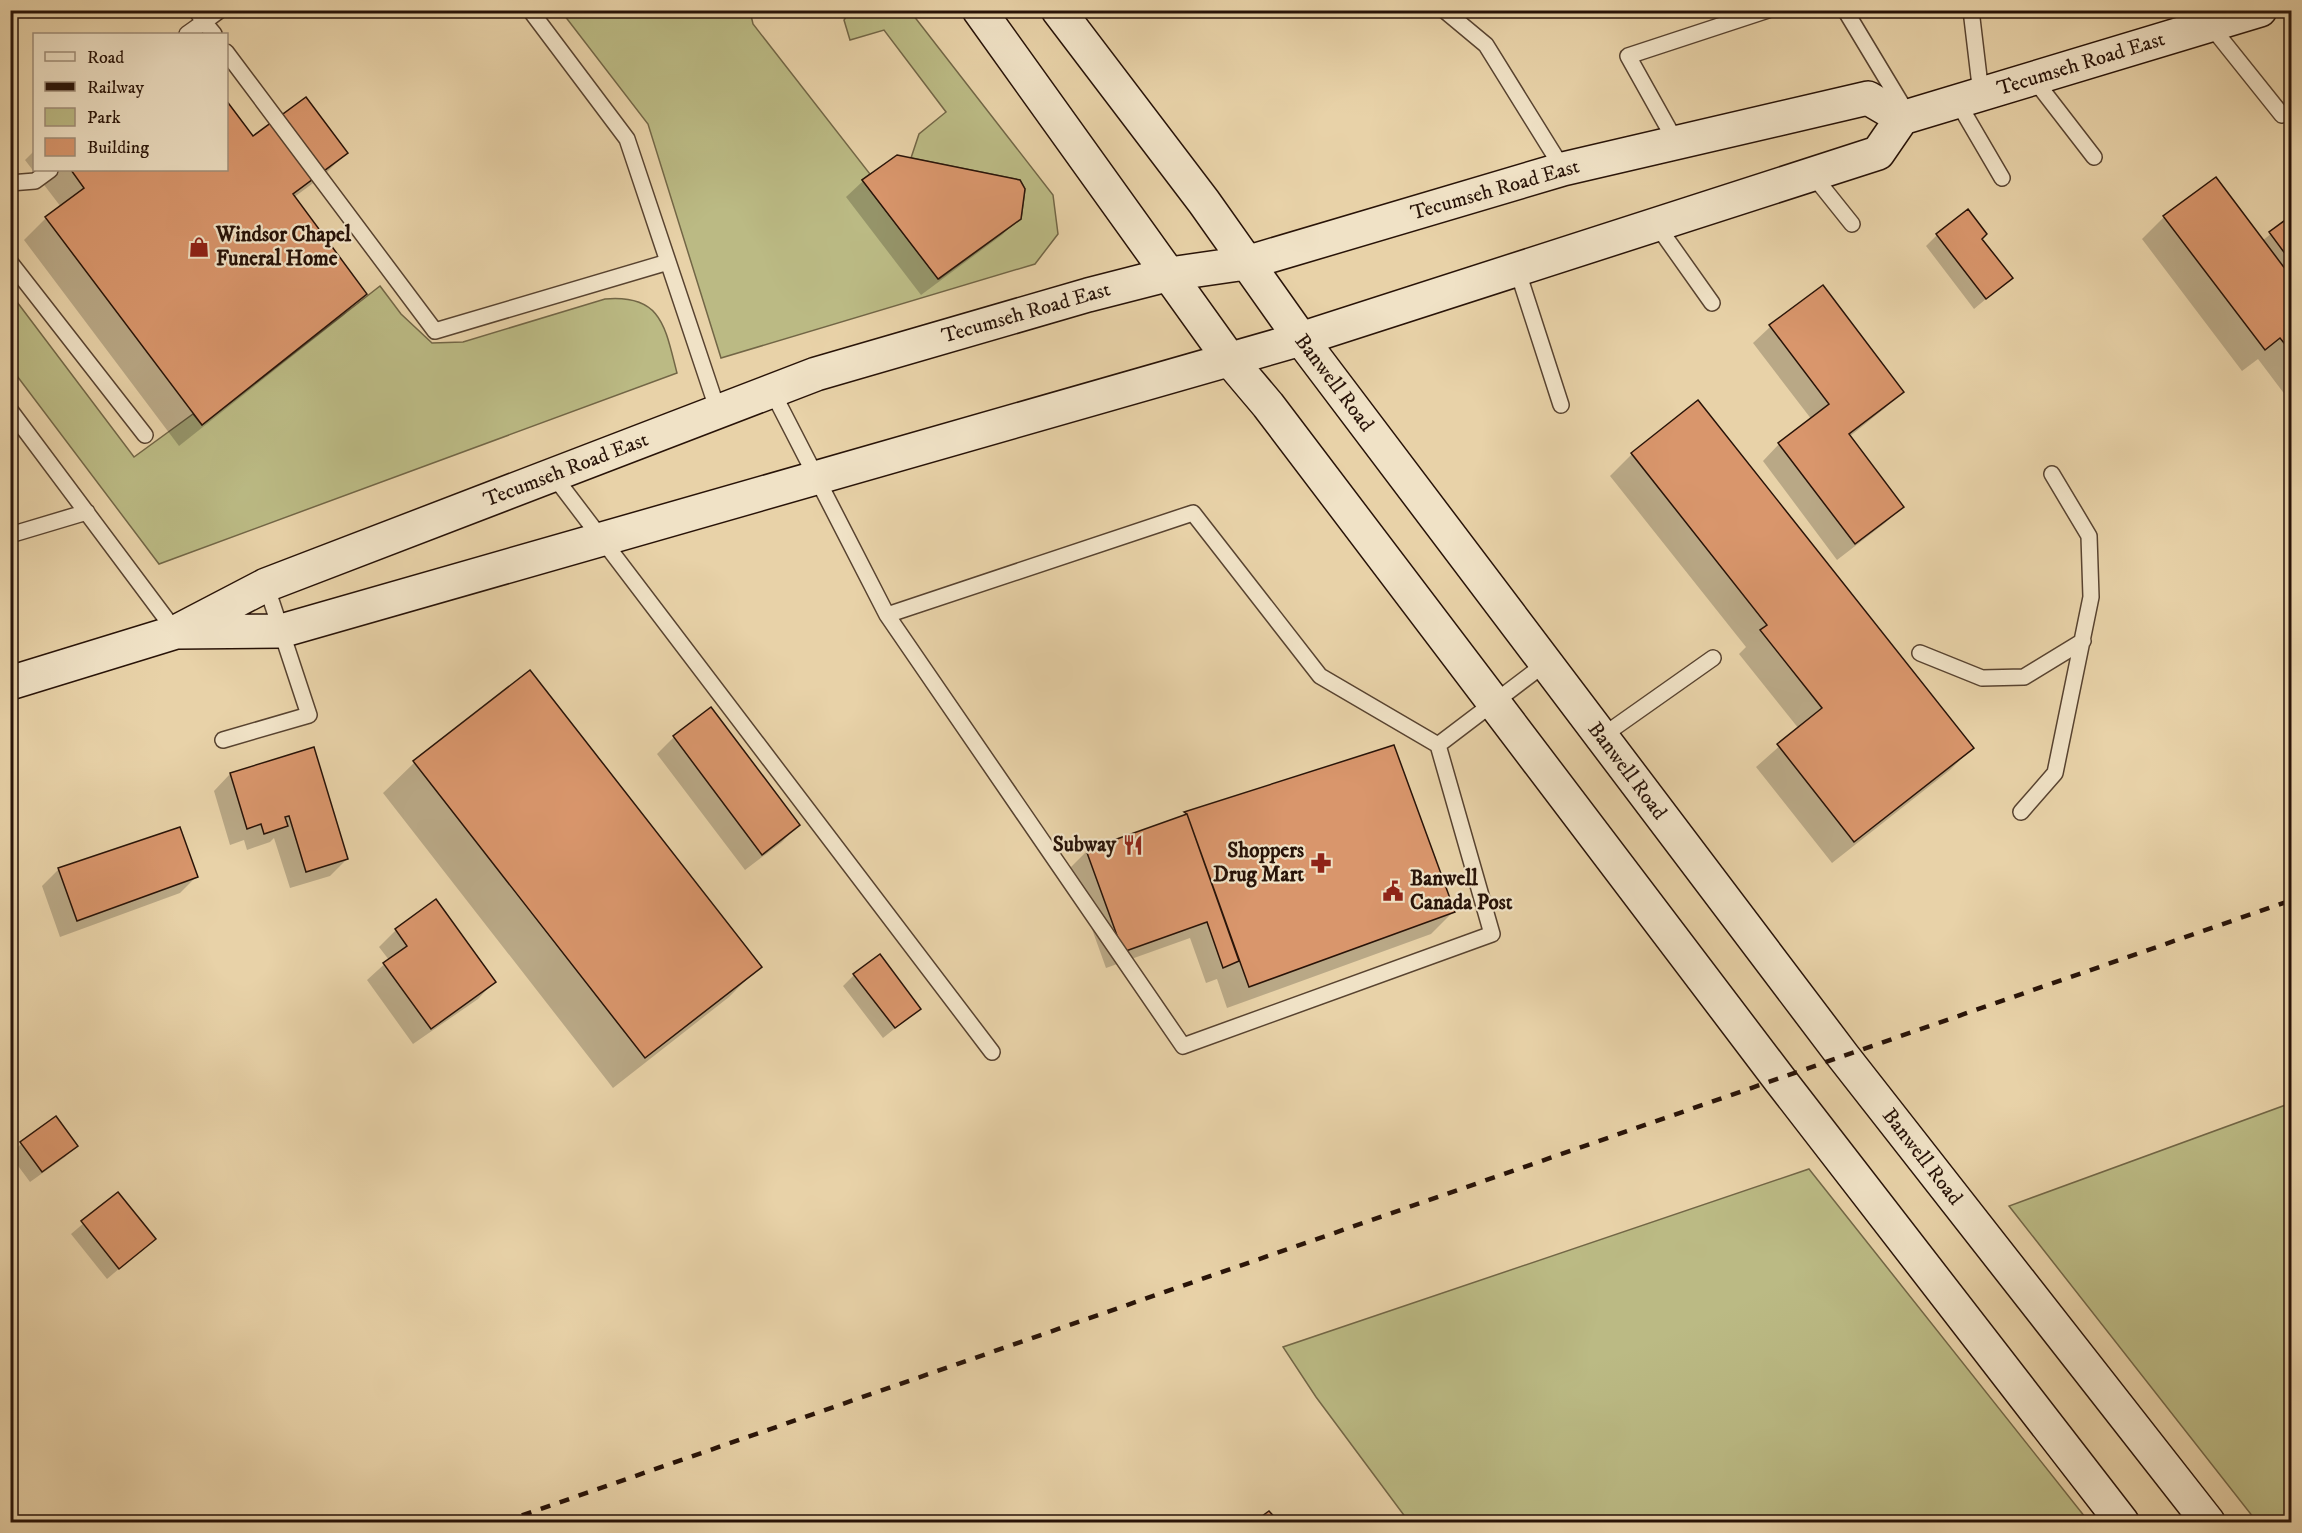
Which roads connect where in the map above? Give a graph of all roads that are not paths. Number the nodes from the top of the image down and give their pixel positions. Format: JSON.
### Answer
{"nodes":[{"id":1,"x":220,"y":10,"type":"edge"},
{"id":2,"x":530,"y":10,"type":"edge"},
{"id":3,"x":979,"y":10,"type":"edge"},
{"id":4,"x":1058,"y":10,"type":"edge"},
{"id":5,"x":1444,"y":10,"type":"edge"},
{"id":6,"x":1768,"y":10,"type":"edge"},
{"id":7,"x":1845,"y":10,"type":"edge"},
{"id":8,"x":1971,"y":10,"type":"edge"},
{"id":9,"x":2260,"y":10,"type":"edge"},
{"id":10,"x":204,"y":22,"type":"edge"},
{"id":11,"x":2210,"y":25,"type":"junction"},
{"id":12,"x":188,"y":33,"type":"edge"},
{"id":13,"x":228,"y":55,"type":"edge"},
{"id":14,"x":2033,"y":78,"type":"junction"},
{"id":15,"x":1969,"y":97,"type":"junction"},
{"id":16,"x":2282,"y":115,"type":"dead end"},
{"id":17,"x":1905,"y":116,"type":"junction"},
{"id":18,"x":1676,"y":142,"type":"junction"},
{"id":19,"x":2094,"y":157,"type":"dead end"},
{"id":20,"x":1563,"y":169,"type":"junction"},
{"id":21,"x":49,"y":171,"type":"edge"},
{"id":22,"x":1812,"y":174,"type":"junction"},
{"id":23,"x":2002,"y":178,"type":"dead end"},
{"id":24,"x":10,"y":183,"type":"edge"},
{"id":25,"x":1656,"y":224,"type":"junction"},
{"id":26,"x":1852,"y":224,"type":"dead end"},
{"id":27,"x":10,"y":262,"type":"edge"},
{"id":28,"x":668,"y":262,"type":"junction"},
{"id":29,"x":1246,"y":263,"type":"junction"},
{"id":30,"x":1516,"y":269,"type":"junction"},
{"id":31,"x":1170,"y":274,"type":"junction"},
{"id":32,"x":1712,"y":303,"type":"dead end"},
{"id":33,"x":1301,"y":339,"type":"junction"},
{"id":34,"x":1230,"y":360,"type":"junction"},
{"id":35,"x":772,"y":391,"type":"junction"},
{"id":36,"x":1561,"y":405,"type":"dead end"},
{"id":37,"x":10,"y":410,"type":"edge"},
{"id":38,"x":718,"y":411,"type":"junction"},
{"id":39,"x":145,"y":435,"type":"dead end"},
{"id":40,"x":2052,"y":474,"type":"dead end"},
{"id":41,"x":554,"y":475,"type":"junction"},
{"id":42,"x":817,"y":477,"type":"junction"},
{"id":43,"x":87,"y":512,"type":"junction"},
{"id":44,"x":10,"y":535,"type":"edge"},
{"id":45,"x":602,"y":538,"type":"junction"},
{"id":46,"x":266,"y":585,"type":"junction"},
{"id":47,"x":887,"y":615,"type":"junction"},
{"id":48,"x":281,"y":631,"type":"junction"},
{"id":49,"x":176,"y":632,"type":"junction"},
{"id":50,"x":2083,"y":641,"type":"junction"},
{"id":51,"x":1920,"y":653,"type":"dead end"},
{"id":52,"x":1713,"y":658,"type":"dead end"},
{"id":53,"x":1546,"y":663,"type":"junction"},
{"id":54,"x":10,"y":683,"type":"edge"},
{"id":55,"x":1494,"y":702,"type":"junction"},
{"id":56,"x":1601,"y":737,"type":"junction"},
{"id":57,"x":223,"y":740,"type":"dead end"},
{"id":58,"x":1438,"y":745,"type":"junction"},
{"id":59,"x":2021,"y":812,"type":"dead end"},
{"id":60,"x":992,"y":1052,"type":"dead end"},
{"id":61,"x":2122,"y":1522,"type":"edge"},
{"id":62,"x":2208,"y":1522,"type":"edge"}],
"edges":[{"from":1,"to":10,"type":"lane"},
{"from":2,"to":28,"type":"lane"},
{"from":3,"to":31,"type":"main road"},
{"from":4,"to":29,"type":"main road","name":"Banwell Road"},
{"from":5,"to":20,"type":"lane"},
{"from":6,"to":18,"type":"lane"},
{"from":7,"to":17,"type":"lane"},
{"from":8,"to":15,"type":"lane"},
{"from":9,"to":11,"type":"main road","name":"Tecumseh Road East"},
{"from":10,"to":12,"type":"lane"},
{"from":11,"to":14,"type":"main road","name":"Tecumseh Road East"},
{"from":11,"to":16,"type":"lane"},
{"from":13,"to":28,"type":"lane"},
{"from":14,"to":15,"type":"main road","name":"Tecumseh Road East"},
{"from":14,"to":19,"type":"lane"},
{"from":15,"to":17,"type":"main road","name":"Tecumseh Road East"},
{"from":15,"to":23,"type":"lane"},
{"from":17,"to":18,"type":"main road","name":"Tecumseh Road East"},
{"from":17,"to":22,"type":"main road","name":"Tecumseh Road East"},
{"from":18,"to":20,"type":"main road","name":"Tecumseh Road East"},
{"from":20,"to":29,"type":"main road","name":"Tecumseh Road East"},
{"from":21,"to":24,"type":"lane"},
{"from":22,"to":25,"type":"main road","name":"Tecumseh Road East"},
{"from":22,"to":26,"type":"lane"},
{"from":25,"to":30,"type":"main road","name":"Tecumseh Road East"},
{"from":25,"to":32,"type":"lane"},
{"from":27,"to":39,"type":"lane"},
{"from":28,"to":38,"type":"lane"},
{"from":29,"to":31,"type":"main road","name":"Tecumseh Road East"},
{"from":29,"to":33,"type":"main road","name":"Banwell Road"},
{"from":30,"to":33,"type":"main road","name":"Tecumseh Road East"},
{"from":30,"to":36,"type":"lane"},
{"from":31,"to":34,"type":"main road"},
{"from":31,"to":35,"type":"main road","name":"Tecumseh Road East"},
{"from":33,"to":34,"type":"main road","name":"Tecumseh Road East"},
{"from":33,"to":53,"type":"main road","name":"Banwell Road"},
{"from":34,"to":42,"type":"main road","name":"Tecumseh Road East"},
{"from":34,"to":55,"type":"main road"},
{"from":35,"to":38,"type":"main road","name":"Tecumseh Road East"},
{"from":35,"to":42,"type":"lane"},
{"from":37,"to":43,"type":"lane"},
{"from":38,"to":41,"type":"main road","name":"Tecumseh Road East"},
{"from":40,"to":50,"type":"lane"},
{"from":41,"to":45,"type":"lane"},
{"from":41,"to":46,"type":"main road","name":"Tecumseh Road East"},
{"from":42,"to":45,"type":"main road","name":"Tecumseh Road East"},
{"from":42,"to":47,"type":"lane"},
{"from":43,"to":44,"type":"lane"},
{"from":43,"to":49,"type":"lane"},
{"from":45,"to":48,"type":"main road","name":"Tecumseh Road East"},
{"from":45,"to":60,"type":"lane"},
{"from":46,"to":48,"type":"lane"},
{"from":46,"to":49,"type":"main road","name":"Tecumseh Road East"},
{"from":47,"to":58,"type":"lane"},
{"from":47,"to":58,"type":"lane"},
{"from":48,"to":49,"type":"main road","name":"Tecumseh Road East"},
{"from":48,"to":57,"type":"lane"},
{"from":49,"to":54,"type":"main road","name":"Tecumseh Road East"},
{"from":50,"to":51,"type":"lane"},
{"from":50,"to":59,"type":"lane"},
{"from":52,"to":56,"type":"lane"},
{"from":53,"to":55,"type":"lane"},
{"from":53,"to":56,"type":"main road","name":"Banwell Road"},
{"from":55,"to":58,"type":"lane"},
{"from":55,"to":61,"type":"main road"},
{"from":56,"to":62,"type":"main road","name":"Banwell Road"}]}
